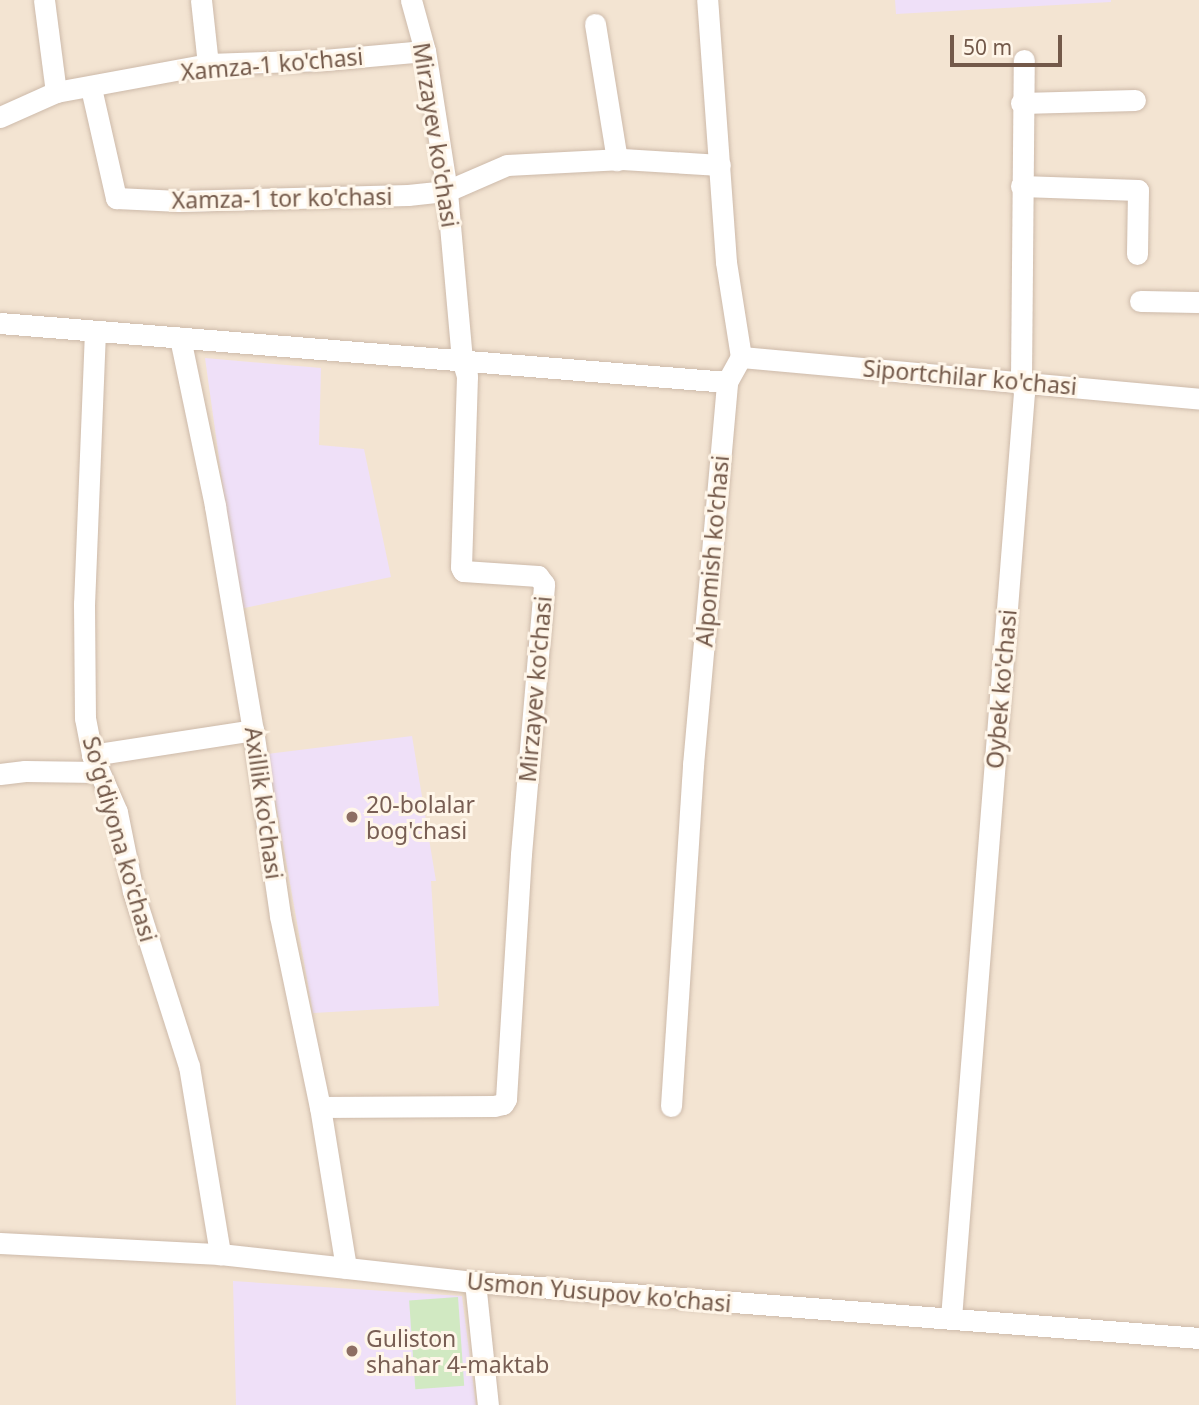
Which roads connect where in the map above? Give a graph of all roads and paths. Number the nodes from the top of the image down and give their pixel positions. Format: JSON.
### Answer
{"nodes":[{"id":1,"x":44,"y":0,"type":"edge"},
{"id":2,"x":201,"y":0,"type":"edge"},
{"id":3,"x":411,"y":0,"type":"edge"},
{"id":4,"x":707,"y":0,"type":"edge"},
{"id":5,"x":595,"y":23,"type":"dead end"},
{"id":6,"x":425,"y":51,"type":"junction"},
{"id":7,"x":1024,"y":60,"type":"dead end"},
{"id":8,"x":208,"y":64,"type":"junction"},
{"id":9,"x":91,"y":88,"type":"junction"},
{"id":10,"x":56,"y":92,"type":"junction"},
{"id":11,"x":1136,"y":100,"type":"dead end"},
{"id":12,"x":1021,"y":103,"type":"junction"},
{"id":13,"x":0,"y":117,"type":"edge"},
{"id":14,"x":617,"y":160,"type":"junction"},
{"id":15,"x":720,"y":165,"type":"junction"},
{"id":16,"x":1021,"y":186,"type":"junction"},
{"id":17,"x":447,"y":191,"type":"junction"},
{"id":18,"x":1137,"y":254,"type":"dead end"},
{"id":19,"x":1140,"y":301,"type":"dead end"},
{"id":20,"x":1199,"y":302,"type":"edge"},
{"id":21,"x":0,"y":323,"type":"edge"},
{"id":22,"x":95,"y":331,"type":"junction"},
{"id":23,"x":180,"y":338,"type":"junction"},
{"id":24,"x":741,"y":356,"type":"junction"},
{"id":25,"x":462,"y":360,"type":"junction"},
{"id":26,"x":1021,"y":380,"type":"junction"},
{"id":27,"x":727,"y":382,"type":"junction"},
{"id":28,"x":1199,"y":399,"type":"edge"},
{"id":29,"x":253,"y":730,"type":"junction"},
{"id":30,"x":95,"y":763,"type":"junction"},
{"id":31,"x":0,"y":775,"type":"edge"},
{"id":32,"x":671,"y":1106,"type":"dead end"},
{"id":33,"x":320,"y":1107,"type":"junction"},
{"id":34,"x":0,"y":1243,"type":"edge"},
{"id":35,"x":220,"y":1254,"type":"junction"},
{"id":36,"x":346,"y":1268,"type":"junction"},
{"id":37,"x":475,"y":1282,"type":"junction"},
{"id":38,"x":951,"y":1318,"type":"junction"},
{"id":39,"x":1199,"y":1338,"type":"edge"},
{"id":40,"x":488,"y":1405,"type":"edge"}],
"edges":[{"from":1,"to":10,"type":"street"},
{"from":2,"to":8,"type":"street"},
{"from":3,"to":6,"type":"street","name":"Mirzayev ko'chasi"},
{"from":4,"to":15,"type":"street"},
{"from":5,"to":14,"type":"street"},
{"from":6,"to":8,"type":"street","name":"Xamza-1 ko'chasi"},
{"from":6,"to":17,"type":"street","name":"Mirzayev ko'chasi"},
{"from":7,"to":12,"type":"street","name":"Oybek ko'chasi"},
{"from":8,"to":9,"type":"street","name":"Xamza-1 ko'chasi"},
{"from":9,"to":10,"type":"street","name":"Xamza-1 ko'chasi"},
{"from":9,"to":17,"type":"street","name":"Xamza-1 tor ko'chasi"},
{"from":10,"to":13,"type":"street","name":"Xamza-1 ko'chasi"},
{"from":11,"to":12,"type":"street"},
{"from":12,"to":16,"type":"street","name":"Oybek ko'chasi"},
{"from":14,"to":15,"type":"street","name":"Xamza-1 tor ko'chasi"},
{"from":14,"to":17,"type":"street","name":"Xamza-1 tor ko'chasi"},
{"from":15,"to":24,"type":"street"},
{"from":16,"to":18,"type":"street"},
{"from":16,"to":26,"type":"street","name":"Oybek ko'chasi"},
{"from":17,"to":25,"type":"street","name":"Mirzayev ko'chasi"},
{"from":19,"to":20,"type":"street"},
{"from":21,"to":22,"type":"street"},
{"from":22,"to":23,"type":"street"},
{"from":22,"to":30,"type":"street","name":"So'g'diyona ko'chasi"},
{"from":23,"to":25,"type":"street"},
{"from":23,"to":29,"type":"street","name":"Axillik ko'chasi"},
{"from":24,"to":26,"type":"street","name":"Siportchilar ko'chasi"},
{"from":24,"to":27,"type":"street","name":"Alpomish ko'chasi"},
{"from":25,"to":27,"type":"street"},
{"from":25,"to":33,"type":"street","name":"Mirzayev ko'chasi"},
{"from":26,"to":28,"type":"street","name":"Siportchilar ko'chasi"},
{"from":26,"to":38,"type":"street","name":"Oybek ko'chasi"},
{"from":27,"to":32,"type":"street","name":"Alpomish ko'chasi"},
{"from":29,"to":30,"type":"street"},
{"from":29,"to":33,"type":"street","name":"Axillik ko'chasi"},
{"from":30,"to":31,"type":"street"},
{"from":30,"to":35,"type":"street","name":"So'g'diyona ko'chasi"},
{"from":33,"to":36,"type":"street","name":"Axillik ko'chasi"},
{"from":34,"to":35,"type":"street","name":"Usmon Yusupov ko'chasi"},
{"from":35,"to":36,"type":"street","name":"Usmon Yusupov ko'chasi"},
{"from":36,"to":37,"type":"street","name":"Usmon Yusupov ko'chasi"},
{"from":37,"to":38,"type":"street","name":"Usmon Yusupov ko'chasi"},
{"from":37,"to":40,"type":"street"},
{"from":38,"to":39,"type":"street","name":"Usmon Yusupov ko'chasi"}]}
